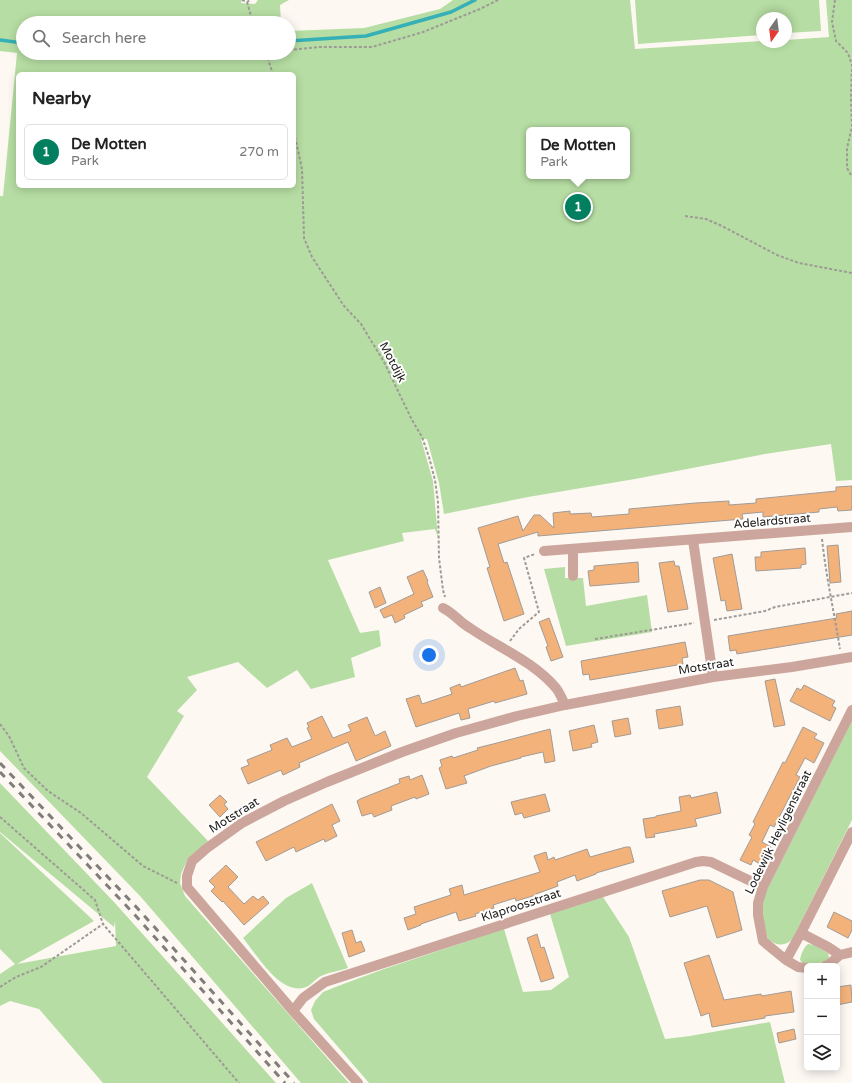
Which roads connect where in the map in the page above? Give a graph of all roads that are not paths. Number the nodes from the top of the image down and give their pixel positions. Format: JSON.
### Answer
{"nodes":[{"id":1,"x":852,"y":527,"type":"edge"},
{"id":2,"x":694,"y":540,"type":"junction"},
{"id":3,"x":573,"y":549,"type":"junction"},
{"id":4,"x":544,"y":552,"type":"road end"},
{"id":5,"x":573,"y":576,"type":"dead end"},
{"id":6,"x":447,"y":610,"type":"road end"},
{"id":7,"x":847,"y":658,"type":"edge"},
{"id":8,"x":713,"y":677,"type":"junction"},
{"id":9,"x":565,"y":705,"type":"junction"},
{"id":10,"x":852,"y":710,"type":"edge"},
{"id":11,"x":852,"y":832,"type":"edge"},
{"id":12,"x":764,"y":887,"type":"junction"},
{"id":13,"x":801,"y":933,"type":"junction"},
{"id":14,"x":852,"y":952,"type":"edge"},
{"id":15,"x":840,"y":955,"type":"junction"},
{"id":16,"x":786,"y":960,"type":"junction"},
{"id":17,"x":830,"y":963,"type":"edge"},
{"id":18,"x":804,"y":968,"type":"edge"},
{"id":19,"x":294,"y":1011,"type":"junction"},
{"id":20,"x":358,"y":1083,"type":"edge"}],
"edges":[{"from":1,"to":2,"type":"street","name":"Adelardstraat"},
{"from":2,"to":3,"type":"street","name":"Adelardstraat"},
{"from":2,"to":8,"type":"street"},
{"from":3,"to":4,"type":"street","name":"Adelardstraat"},
{"from":3,"to":5,"type":"street"},
{"from":6,"to":9,"type":"street"},
{"from":7,"to":8,"type":"street","name":"Motstraat"},
{"from":8,"to":9,"type":"street","name":"Motstraat"},
{"from":9,"to":19,"type":"street","name":"Motstraat"},
{"from":10,"to":12,"type":"street","name":"Lodewijk Heyligenstraat"},
{"from":11,"to":13,"type":"street"},
{"from":12,"to":16,"type":"street","name":"Lodewijk Heyligenstraat"},
{"from":12,"to":19,"type":"street","name":"Klaproosstraat"},
{"from":13,"to":15,"type":"street"},
{"from":13,"to":16,"type":"street"},
{"from":14,"to":15,"type":"street"},
{"from":15,"to":17,"type":"street"},
{"from":16,"to":18,"type":"street","name":"Lodewijk Heyligenstraat"},
{"from":19,"to":20,"type":"street"}]}
